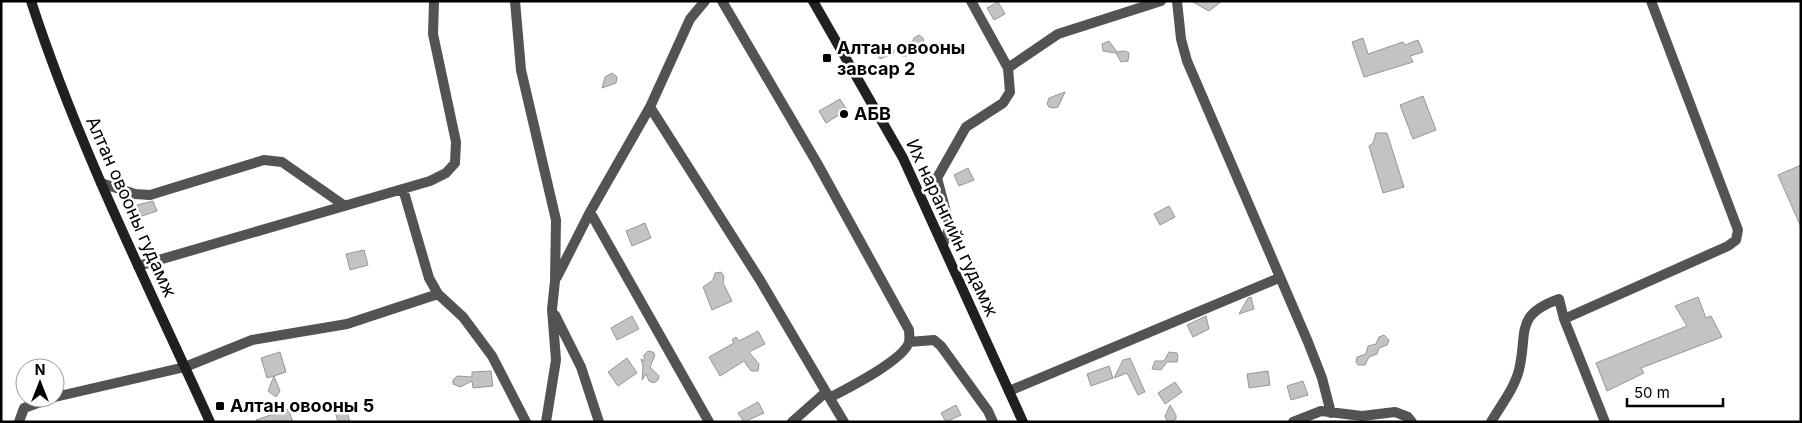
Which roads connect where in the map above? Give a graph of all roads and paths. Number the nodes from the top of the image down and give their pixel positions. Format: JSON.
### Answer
{"nodes":[{"id":1,"x":31,"y":1,"type":"edge"},
{"id":2,"x":434,"y":1,"type":"edge"},
{"id":3,"x":515,"y":1,"type":"edge"},
{"id":4,"x":705,"y":1,"type":"edge"},
{"id":5,"x":722,"y":1,"type":"edge"},
{"id":6,"x":813,"y":1,"type":"edge"},
{"id":7,"x":971,"y":1,"type":"edge"},
{"id":8,"x":1161,"y":1,"type":"edge"},
{"id":9,"x":1177,"y":1,"type":"edge"},
{"id":10,"x":1651,"y":1,"type":"edge"},
{"id":11,"x":1008,"y":68,"type":"junction"},
{"id":12,"x":650,"y":107,"type":"junction"},
{"id":13,"x":101,"y":182,"type":"junction"},
{"id":14,"x":403,"y":189,"type":"junction"},
{"id":15,"x":344,"y":206,"type":"junction"},
{"id":16,"x":590,"y":212,"type":"junction"},
{"id":17,"x":943,"y":244,"type":"junction"},
{"id":18,"x":138,"y":266,"type":"junction"},
{"id":19,"x":1279,"y":278,"type":"junction"},
{"id":20,"x":555,"y":280,"type":"junction"},
{"id":21,"x":438,"y":294,"type":"junction"},
{"id":22,"x":552,"y":309,"type":"junction"},
{"id":23,"x":1564,"y":319,"type":"junction"},
{"id":24,"x":909,"y":342,"type":"junction"},
{"id":25,"x":185,"y":367,"type":"junction"},
{"id":26,"x":1009,"y":391,"type":"junction"},
{"id":27,"x":828,"y":394,"type":"junction"},
{"id":28,"x":65,"y":395,"type":"edge"},
{"id":29,"x":24,"y":408,"type":"edge"},
{"id":30,"x":1331,"y":413,"type":"junction"},
{"id":31,"x":19,"y":422,"type":"edge"},
{"id":32,"x":210,"y":422,"type":"edge"},
{"id":33,"x":526,"y":422,"type":"edge"},
{"id":34,"x":546,"y":422,"type":"edge"},
{"id":35,"x":599,"y":422,"type":"edge"},
{"id":36,"x":709,"y":422,"type":"edge"},
{"id":37,"x":792,"y":422,"type":"edge"},
{"id":38,"x":844,"y":422,"type":"edge"},
{"id":39,"x":993,"y":422,"type":"edge"},
{"id":40,"x":1023,"y":422,"type":"edge"},
{"id":41,"x":1293,"y":422,"type":"edge"},
{"id":42,"x":1412,"y":422,"type":"edge"},
{"id":43,"x":1491,"y":422,"type":"edge"},
{"id":44,"x":1605,"y":422,"type":"edge"}],
"edges":[{"from":1,"to":13,"type":"main road","name":"Алтан овооны гудамж"},
{"from":2,"to":14,"type":"street"},
{"from":3,"to":20,"type":"street"},
{"from":4,"to":12,"type":"street"},
{"from":5,"to":24,"type":"street"},
{"from":6,"to":17,"type":"main road","name":"Их нарангийн гудамж"},
{"from":7,"to":11,"type":"street"},
{"from":8,"to":11,"type":"street"},
{"from":9,"to":19,"type":"street"},
{"from":10,"to":23,"type":"street"},
{"from":11,"to":17,"type":"street"},
{"from":12,"to":16,"type":"street"},
{"from":12,"to":27,"type":"street"},
{"from":13,"to":15,"type":"street"},
{"from":13,"to":18,"type":"main road","name":"Алтан овооны гудамж"},
{"from":14,"to":15,"type":"street"},
{"from":14,"to":21,"type":"street"},
{"from":15,"to":18,"type":"street"},
{"from":16,"to":20,"type":"street"},
{"from":16,"to":36,"type":"street"},
{"from":17,"to":26,"type":"main road","name":"Их нарангийн гудамж"},
{"from":18,"to":25,"type":"main road","name":"Алтан овооны гудамж"},
{"from":19,"to":26,"type":"street"},
{"from":19,"to":30,"type":"street"},
{"from":20,"to":22,"type":"street"},
{"from":21,"to":25,"type":"street"},
{"from":21,"to":33,"type":"street"},
{"from":22,"to":34,"type":"street"},
{"from":22,"to":35,"type":"street"},
{"from":23,"to":43,"type":"street"},
{"from":23,"to":44,"type":"street"},
{"from":24,"to":27,"type":"street"},
{"from":24,"to":39,"type":"street"},
{"from":25,"to":28,"type":"street"},
{"from":25,"to":32,"type":"main road","name":"Алтан овооны гудамж"},
{"from":26,"to":40,"type":"main road","name":"Их нарангийн гудамж"},
{"from":27,"to":37,"type":"street"},
{"from":27,"to":38,"type":"street"},
{"from":29,"to":31,"type":"street"},
{"from":30,"to":41,"type":"street"},
{"from":30,"to":42,"type":"street"}]}
